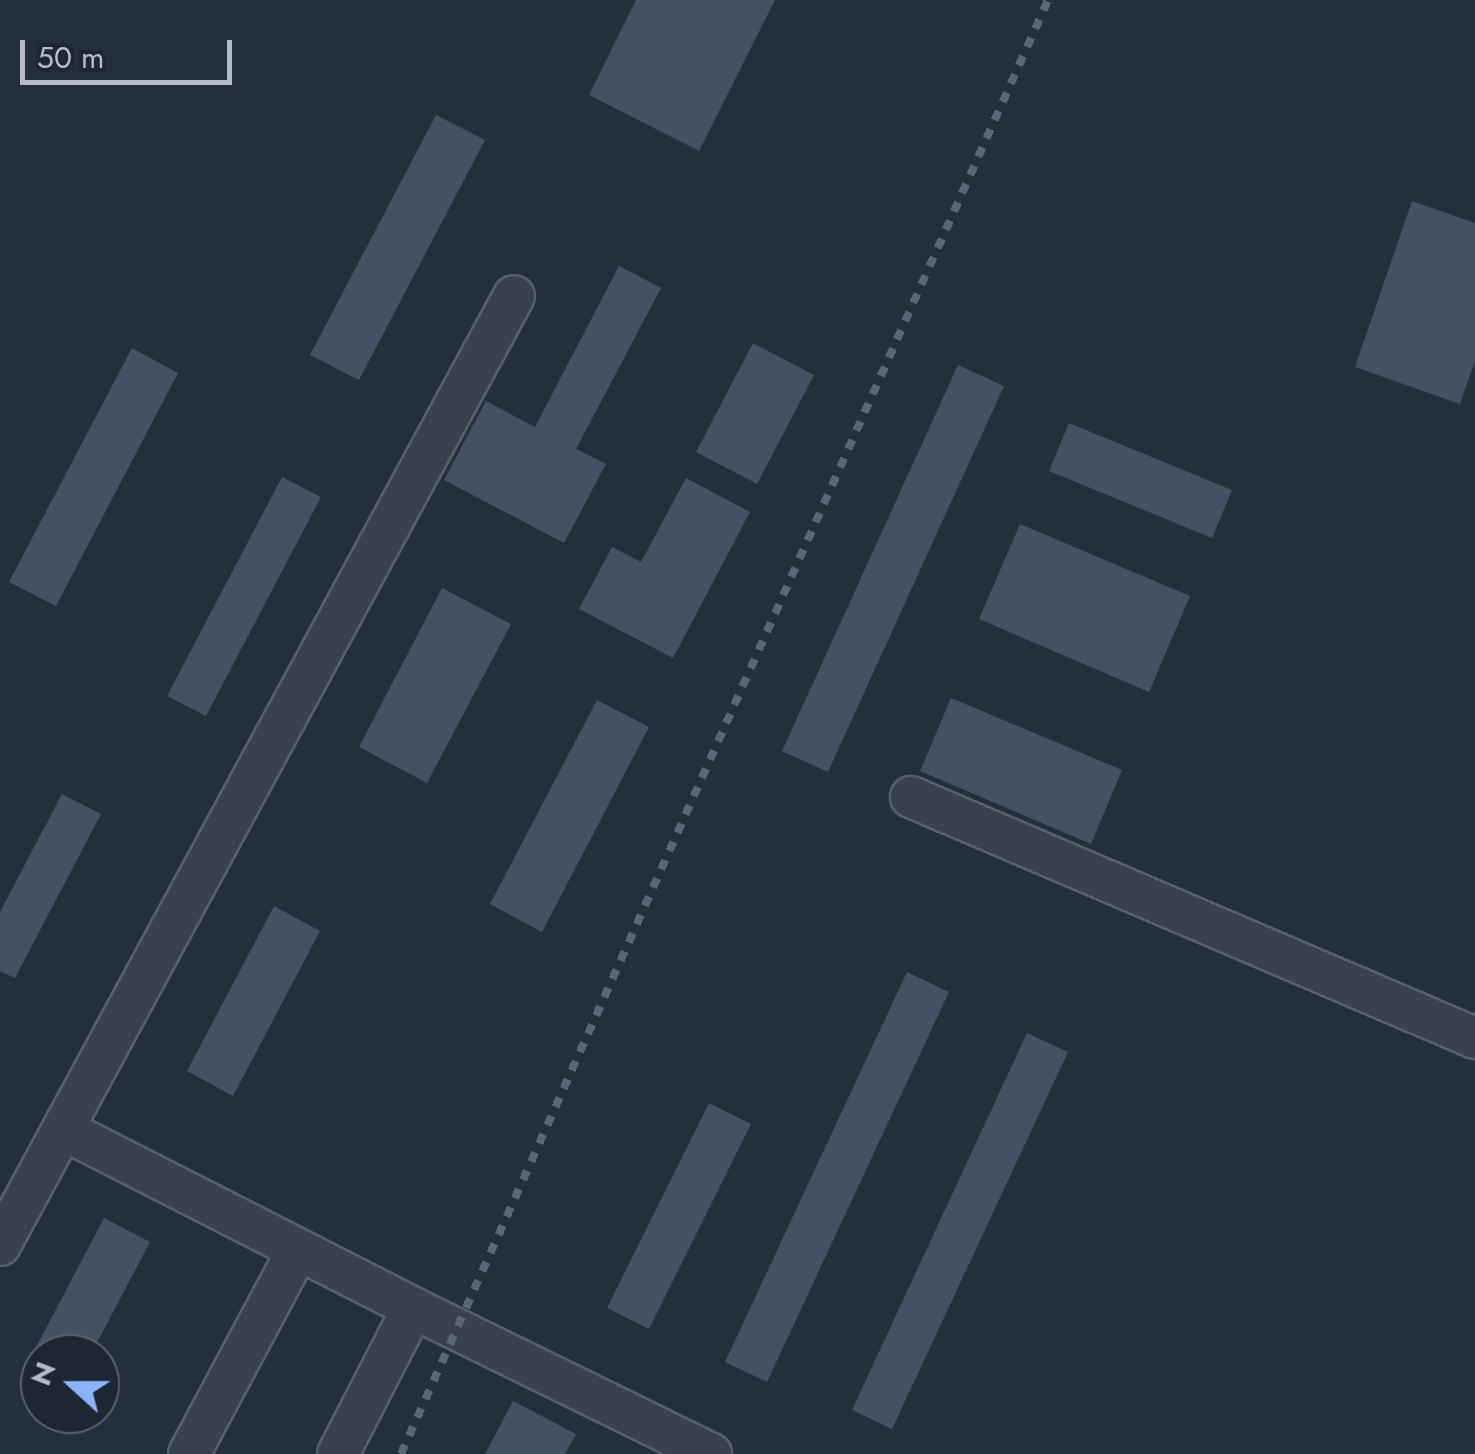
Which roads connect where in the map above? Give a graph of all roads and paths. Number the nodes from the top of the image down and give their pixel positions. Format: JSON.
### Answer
{"nodes":[{"id":1,"x":514,"y":296,"type":"dead end"},
{"id":2,"x":911,"y":797,"type":"dead end"},
{"id":3,"x":1475,"y":1038,"type":"edge"},
{"id":4,"x":64,"y":1130,"type":"junction"},
{"id":5,"x":0,"y":1245,"type":"edge"},
{"id":6,"x":298,"y":1250,"type":"junction"},
{"id":7,"x":413,"y":1308,"type":"junction"},
{"id":8,"x":189,"y":1454,"type":"edge"},
{"id":9,"x":338,"y":1454,"type":"edge"},
{"id":10,"x":711,"y":1454,"type":"edge"}],
"edges":[{"from":1,"to":4,"type":"street"},
{"from":2,"to":3,"type":"street"},
{"from":4,"to":5,"type":"street"},
{"from":4,"to":6,"type":"street"},
{"from":6,"to":7,"type":"street"},
{"from":6,"to":8,"type":"street"},
{"from":7,"to":9,"type":"street"},
{"from":7,"to":10,"type":"street"}]}
